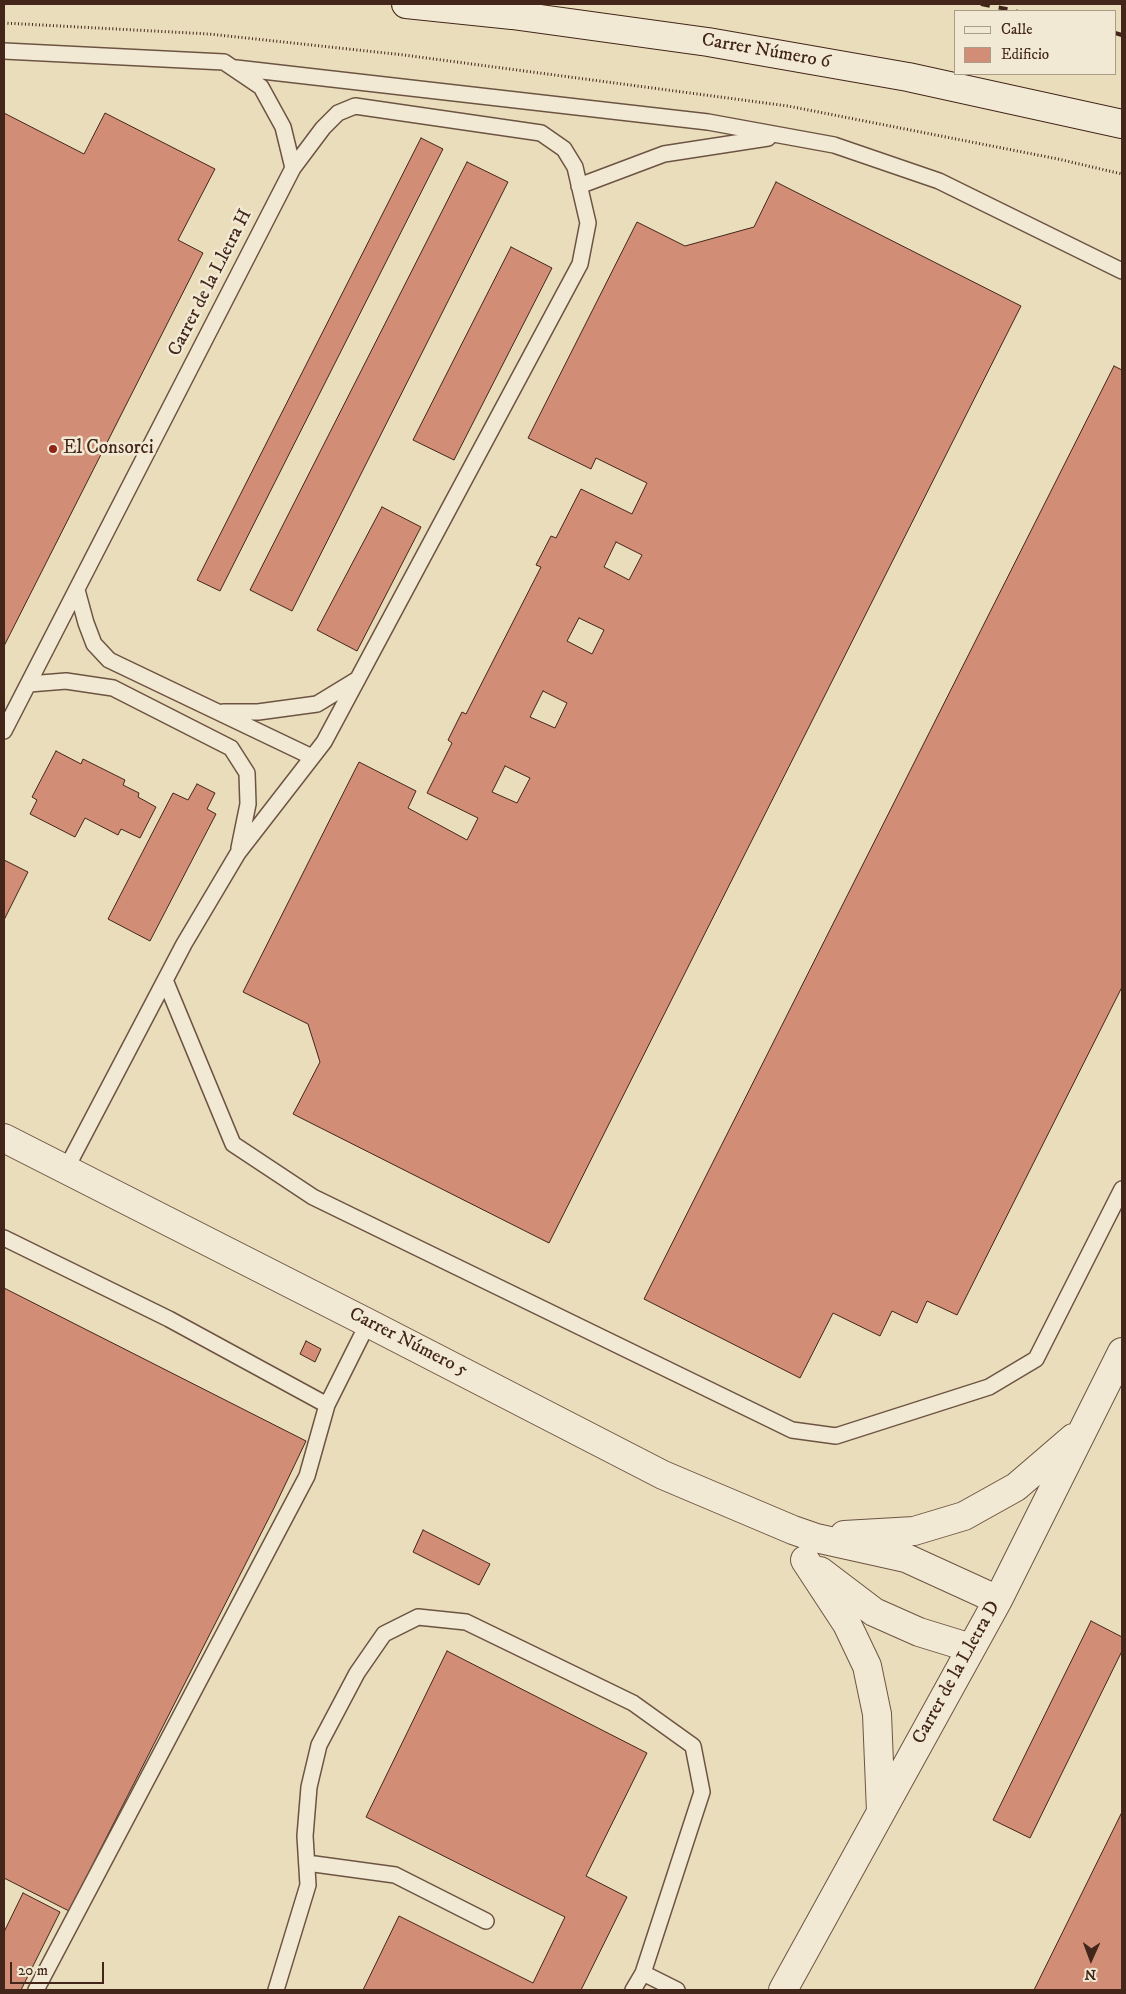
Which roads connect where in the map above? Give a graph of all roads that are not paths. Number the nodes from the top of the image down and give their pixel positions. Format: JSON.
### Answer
{"nodes":[{"id":1,"x":406,"y":4,"type":"edge"},
{"id":2,"x":4,"y":51,"type":"edge"},
{"id":3,"x":232,"y":68,"type":"junction"},
{"id":4,"x":1122,"y":124,"type":"edge"},
{"id":5,"x":780,"y":136,"type":"junction"},
{"id":6,"x":293,"y":168,"type":"junction"},
{"id":7,"x":579,"y":186,"type":"junction"},
{"id":8,"x":1122,"y":271,"type":"edge"},
{"id":9,"x":77,"y":590,"type":"junction"},
{"id":10,"x":359,"y":678,"type":"junction"},
{"id":11,"x":29,"y":684,"type":"junction"},
{"id":12,"x":218,"y":712,"type":"junction"},
{"id":13,"x":4,"y":730,"type":"edge"},
{"id":14,"x":312,"y":757,"type":"junction"},
{"id":15,"x":238,"y":853,"type":"junction"},
{"id":16,"x":165,"y":980,"type":"junction"},
{"id":17,"x":4,"y":1138,"type":"edge"},
{"id":18,"x":66,"y":1169,"type":"junction"},
{"id":19,"x":1122,"y":1189,"type":"edge"},
{"id":20,"x":4,"y":1238,"type":"edge"},
{"id":21,"x":368,"y":1323,"type":"junction"},
{"id":22,"x":1120,"y":1360,"type":"edge"},
{"id":23,"x":327,"y":1405,"type":"junction"},
{"id":24,"x":1083,"y":1429,"type":"junction"},
{"id":25,"x":810,"y":1549,"type":"junction"},
{"id":26,"x":998,"y":1600,"type":"junction"},
{"id":27,"x":971,"y":1648,"type":"junction"},
{"id":28,"x":881,"y":1812,"type":"junction"},
{"id":29,"x":306,"y":1863,"type":"junction"},
{"id":30,"x":486,"y":1921,"type":"dead end"},
{"id":31,"x":643,"y":1973,"type":"junction"},
{"id":32,"x":36,"y":1990,"type":"edge"},
{"id":33,"x":276,"y":1990,"type":"edge"},
{"id":34,"x":633,"y":1990,"type":"edge"},
{"id":35,"x":677,"y":1990,"type":"edge"},
{"id":36,"x":783,"y":1990,"type":"edge"}],
"edges":[{"from":1,"to":4,"type":"street","name":"Carrer Número 6"},
{"from":2,"to":3,"type":"lane"},
{"from":3,"to":5,"type":"lane"},
{"from":3,"to":6,"type":"lane"},
{"from":5,"to":7,"type":"lane"},
{"from":5,"to":8,"type":"lane"},
{"from":6,"to":7,"type":"lane","name":"Carrer de la Lletra H"},
{"from":6,"to":9,"type":"lane","name":"Carrer de la Lletra H"},
{"from":7,"to":10,"type":"lane","name":"Carrer de la Lletra H"},
{"from":9,"to":11,"type":"lane","name":"Carrer de la Lletra H"},
{"from":9,"to":12,"type":"lane"},
{"from":10,"to":12,"type":"lane"},
{"from":10,"to":14,"type":"lane","name":"Carrer de la Lletra H"},
{"from":11,"to":13,"type":"lane","name":"Carrer de la Lletra H"},
{"from":11,"to":15,"type":"lane"},
{"from":12,"to":14,"type":"lane"},
{"from":14,"to":15,"type":"lane","name":"Carrer de la Lletra H"},
{"from":15,"to":16,"type":"lane"},
{"from":16,"to":18,"type":"lane"},
{"from":16,"to":19,"type":"lane"},
{"from":17,"to":18,"type":"street","name":"Carrer Número 5"},
{"from":18,"to":21,"type":"street","name":"Carrer Número 5"},
{"from":20,"to":23,"type":"lane"},
{"from":21,"to":23,"type":"lane"},
{"from":21,"to":25,"type":"street","name":"Carrer Número 5"},
{"from":22,"to":24,"type":"street","name":"Carrer de la Lletra D"},
{"from":23,"to":32,"type":"lane"},
{"from":24,"to":25,"type":"street"},
{"from":24,"to":26,"type":"street","name":"Carrer de la Lletra D"},
{"from":25,"to":26,"type":"street"},
{"from":25,"to":27,"type":"street"},
{"from":25,"to":28,"type":"street"},
{"from":26,"to":27,"type":"street","name":"Carrer de la Lletra D"},
{"from":27,"to":28,"type":"street","name":"Carrer de la Lletra D"},
{"from":28,"to":36,"type":"street","name":"Carrer de la Lletra D"},
{"from":29,"to":30,"type":"lane"},
{"from":29,"to":31,"type":"lane"},
{"from":29,"to":33,"type":"lane"},
{"from":31,"to":34,"type":"lane"},
{"from":31,"to":35,"type":"lane"}]}
